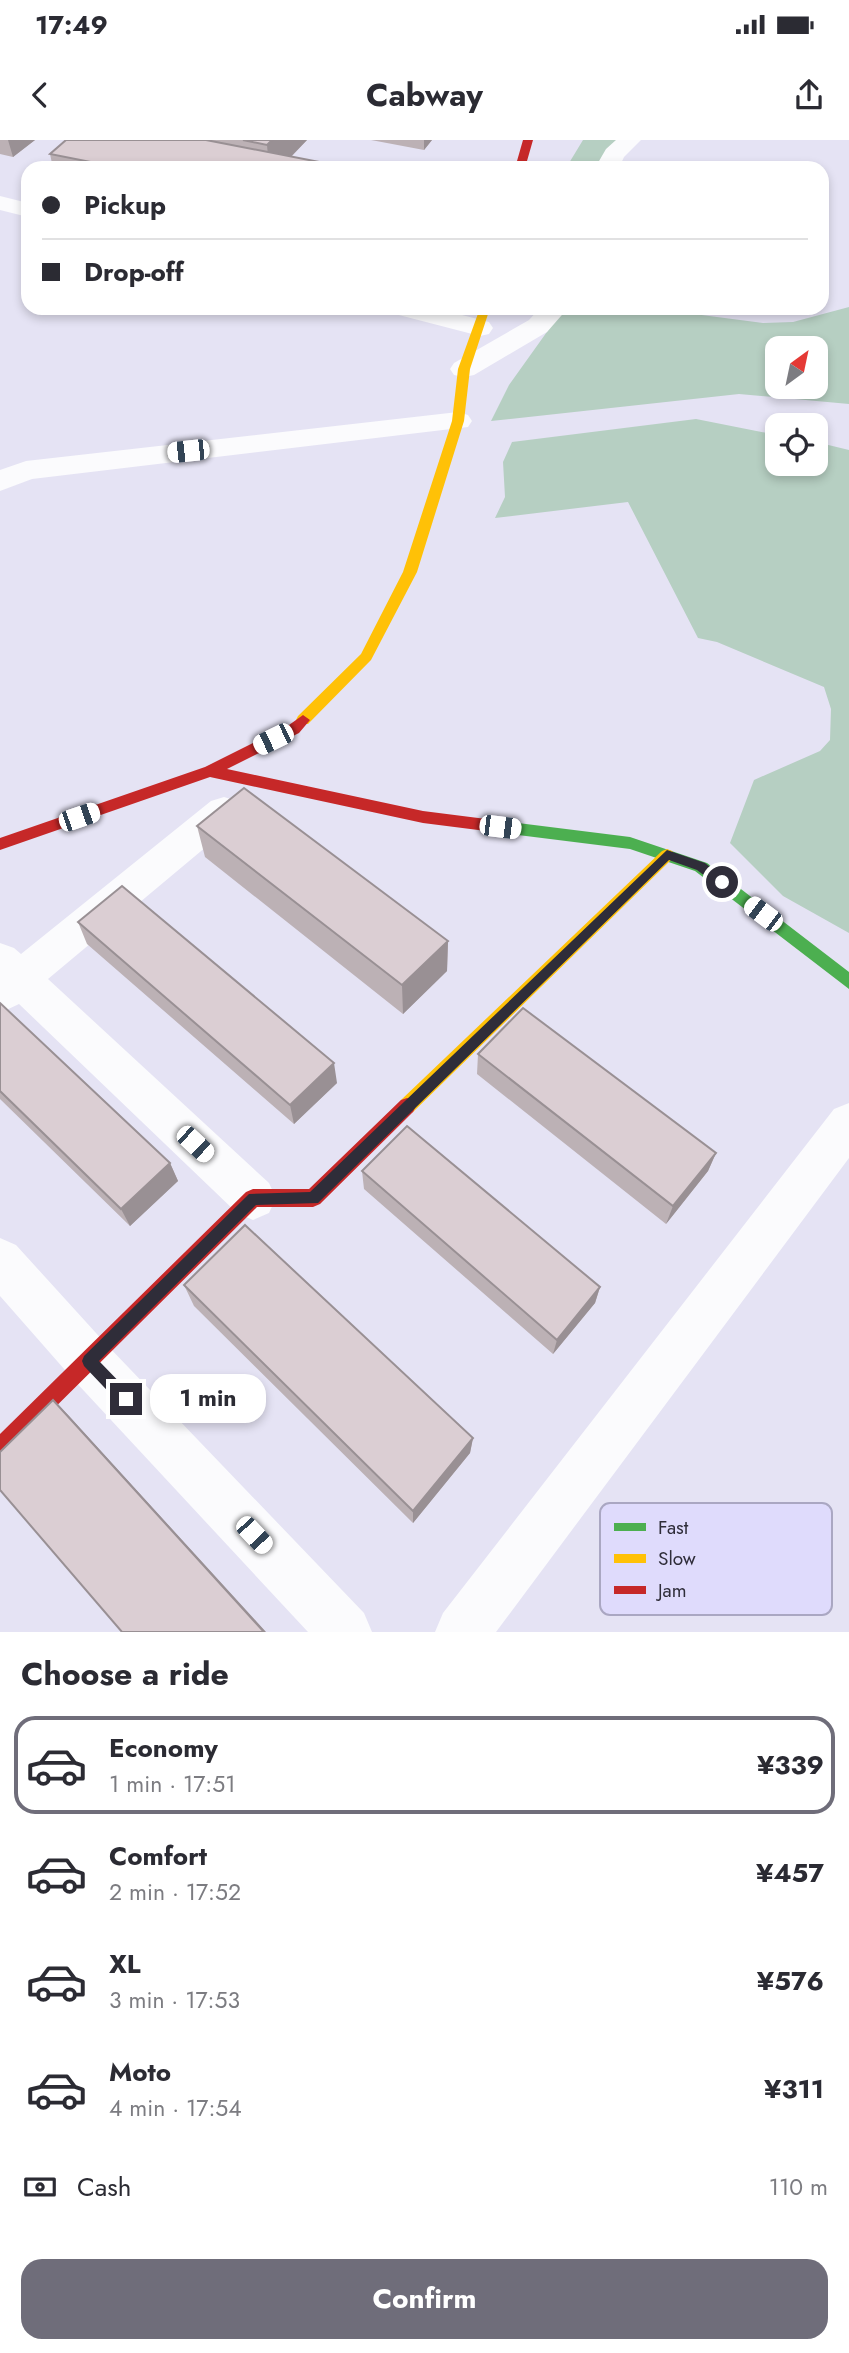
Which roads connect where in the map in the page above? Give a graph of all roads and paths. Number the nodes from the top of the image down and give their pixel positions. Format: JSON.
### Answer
{"nodes":[{"id":1,"x":528,"y":140,"type":"edge"},
{"id":2,"x":630,"y":140,"type":"edge"},
{"id":3,"x":522,"y":161,"type":"edge"},
{"id":4,"x":610,"y":161,"type":"edge"},
{"id":5,"x":459,"y":315,"type":"edge"},
{"id":6,"x":548,"y":315,"type":"edge"},
{"id":7,"x":483,"y":318,"type":"edge"},
{"id":8,"x":464,"y":369,"type":"junction"},
{"id":9,"x":458,"y":421,"type":"junction"},
{"id":10,"x":0,"y":481,"type":"edge"},
{"id":11,"x":210,"y":771,"type":"junction"},
{"id":12,"x":224,"y":811,"type":"edge"},
{"id":13,"x":0,"y":844,"type":"edge"},
{"id":14,"x":667,"y":855,"type":"junction"},
{"id":15,"x":6,"y":978,"type":"edge"},
{"id":16,"x":849,"y":982,"type":"edge"},
{"id":17,"x":849,"y":1123,"type":"edge"},
{"id":18,"x":253,"y":1198,"type":"junction"},
{"id":19,"x":0,"y":1261,"type":"edge"},
{"id":20,"x":89,"y":1361,"type":"junction"},
{"id":21,"x":0,"y":1448,"type":"edge"},
{"id":22,"x":345,"y":1632,"type":"edge"},
{"id":23,"x":462,"y":1632,"type":"edge"}],
"edges":[{"from":1,"to":3,"type":"street"},
{"from":2,"to":4,"type":"street"},
{"from":5,"to":7,"type":"street"},
{"from":6,"to":8,"type":"street"},
{"from":7,"to":8,"type":"street"},
{"from":8,"to":9,"type":"street"},
{"from":9,"to":10,"type":"street"},
{"from":9,"to":11,"type":"street"},
{"from":11,"to":13,"type":"street"},
{"from":11,"to":14,"type":"street"},
{"from":12,"to":15,"type":"street"},
{"from":14,"to":16,"type":"street"},
{"from":14,"to":18,"type":"street"},
{"from":15,"to":18,"type":"street"},
{"from":17,"to":23,"type":"street"},
{"from":18,"to":20,"type":"street"},
{"from":19,"to":20,"type":"street"},
{"from":20,"to":21,"type":"street"},
{"from":20,"to":22,"type":"street"}]}
